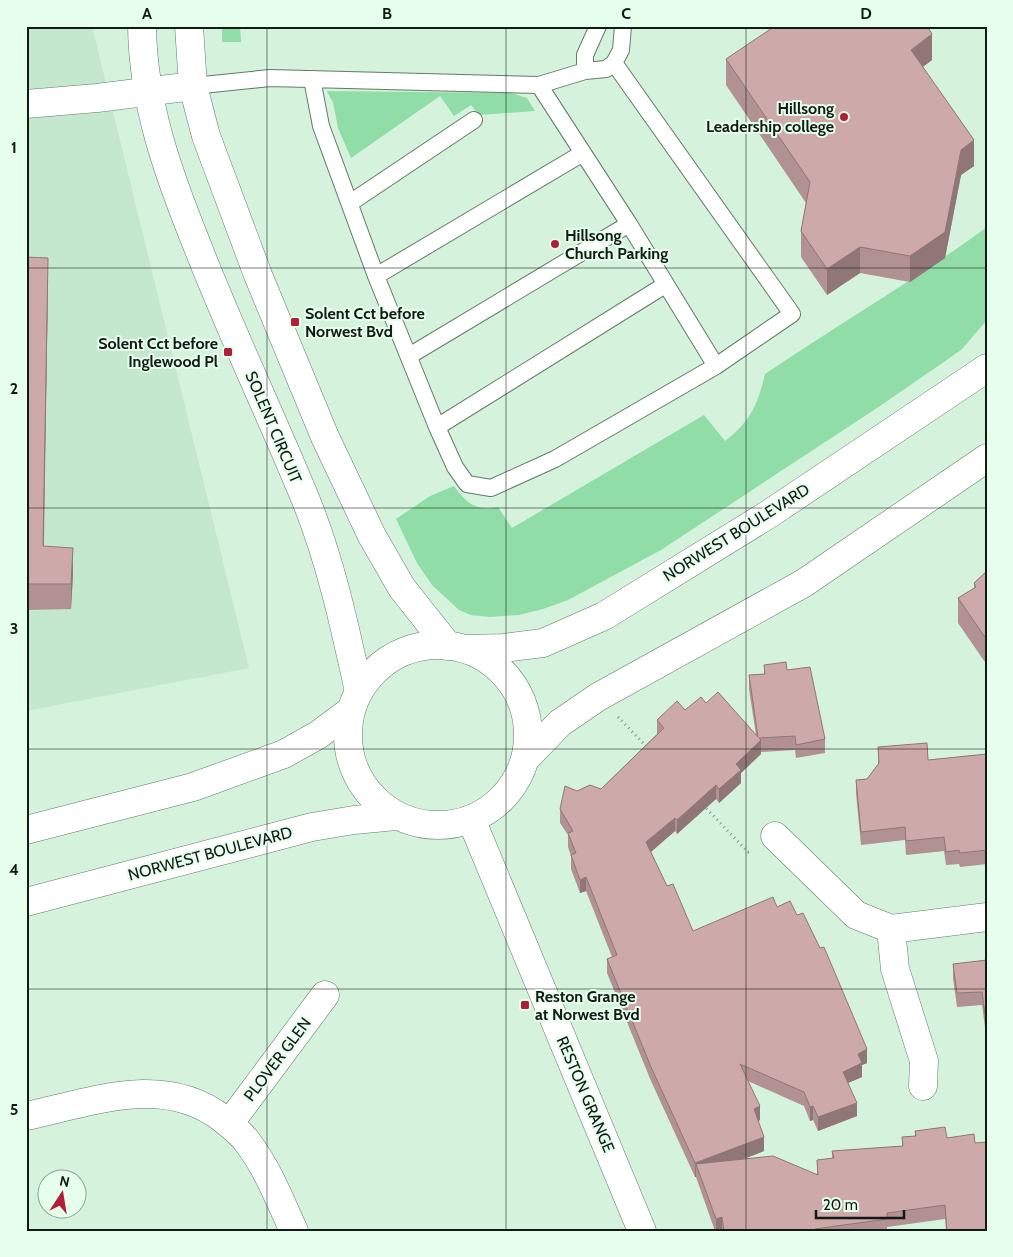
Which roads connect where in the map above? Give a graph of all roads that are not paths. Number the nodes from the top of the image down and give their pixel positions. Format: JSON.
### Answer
{"nodes":[{"id":1,"x":142,"y":26,"type":"edge"},
{"id":2,"x":189,"y":26,"type":"edge"},
{"id":3,"x":598,"y":26,"type":"edge"},
{"id":4,"x":623,"y":26,"type":"edge"},
{"id":5,"x":614,"y":63,"type":"junction"},
{"id":6,"x":586,"y":71,"type":"junction"},
{"id":7,"x":312,"y":79,"type":"junction"},
{"id":8,"x":540,"y":85,"type":"junction"},
{"id":9,"x":193,"y":86,"type":"junction"},
{"id":10,"x":146,"y":91,"type":"junction"},
{"id":11,"x":26,"y":104,"type":"edge"},
{"id":12,"x":474,"y":120,"type":"dead end"},
{"id":13,"x":583,"y":153,"type":"junction"},
{"id":14,"x":350,"y":202,"type":"junction"},
{"id":15,"x":629,"y":224,"type":"junction"},
{"id":16,"x":376,"y":276,"type":"junction"},
{"id":17,"x":665,"y":285,"type":"junction"},
{"id":18,"x":409,"y":356,"type":"junction"},
{"id":19,"x":716,"y":366,"type":"junction"},
{"id":20,"x":987,"y":368,"type":"edge"},
{"id":21,"x":437,"y":427,"type":"junction"},
{"id":22,"x":987,"y":458,"type":"edge"},
{"id":23,"x":457,"y":648,"type":"junction"},
{"id":24,"x":358,"y":687,"type":"junction"},
{"id":25,"x":349,"y":712,"type":"junction"},
{"id":26,"x":527,"y":756,"type":"junction"},
{"id":27,"x":396,"y":816,"type":"junction"},
{"id":28,"x":470,"y":819,"type":"junction"},
{"id":29,"x":26,"y":830,"type":"edge"},
{"id":30,"x":775,"y":836,"type":"road end"},
{"id":31,"x":26,"y":902,"type":"edge"},
{"id":32,"x":987,"y":917,"type":"edge"},
{"id":33,"x":891,"y":929,"type":"junction"},
{"id":34,"x":325,"y":995,"type":"dead end"},
{"id":35,"x":923,"y":1086,"type":"dead end"},
{"id":36,"x":26,"y":1116,"type":"edge"},
{"id":37,"x":229,"y":1124,"type":"junction"},
{"id":38,"x":294,"y":1231,"type":"edge"},
{"id":39,"x":642,"y":1231,"type":"edge"}],
"edges":[{"from":1,"to":10,"type":"street","name":"SOLENT CIRCUIT"},
{"from":2,"to":9,"type":"street"},
{"from":3,"to":6,"type":"lane"},
{"from":4,"to":5,"type":"lane"},
{"from":5,"to":6,"type":"lane"},
{"from":5,"to":19,"type":"lane"},
{"from":6,"to":8,"type":"lane"},
{"from":7,"to":8,"type":"lane"},
{"from":7,"to":9,"type":"lane"},
{"from":7,"to":14,"type":"lane"},
{"from":8,"to":13,"type":"lane"},
{"from":9,"to":10,"type":"street"},
{"from":9,"to":23,"type":"street"},
{"from":10,"to":11,"type":"street"},
{"from":10,"to":24,"type":"street","name":"SOLENT CIRCUIT"},
{"from":12,"to":14,"type":"lane"},
{"from":13,"to":15,"type":"lane"},
{"from":13,"to":16,"type":"lane"},
{"from":14,"to":16,"type":"lane"},
{"from":15,"to":17,"type":"lane"},
{"from":15,"to":18,"type":"lane"},
{"from":16,"to":18,"type":"lane"},
{"from":17,"to":19,"type":"lane"},
{"from":17,"to":21,"type":"lane"},
{"from":18,"to":21,"type":"lane"},
{"from":19,"to":21,"type":"lane"},
{"from":20,"to":23,"type":"street","name":"NORWEST BOULEVARD"},
{"from":22,"to":26,"type":"street"},
{"from":23,"to":24,"type":"street","name":"NORWEST BOULEVARD"},
{"from":23,"to":26,"type":"street"},
{"from":24,"to":25,"type":"street"},
{"from":25,"to":27,"type":"street"},
{"from":25,"to":29,"type":"street"},
{"from":26,"to":28,"type":"street"},
{"from":27,"to":28,"type":"street"},
{"from":27,"to":31,"type":"street","name":"NORWEST BOULEVARD"},
{"from":28,"to":39,"type":"street","name":"RESTON GRANGE"},
{"from":30,"to":33,"type":"street"},
{"from":32,"to":33,"type":"street"},
{"from":33,"to":35,"type":"street"},
{"from":34,"to":37,"type":"street","name":"PLOVER GLEN"},
{"from":36,"to":37,"type":"street"},
{"from":37,"to":38,"type":"street"}]}
